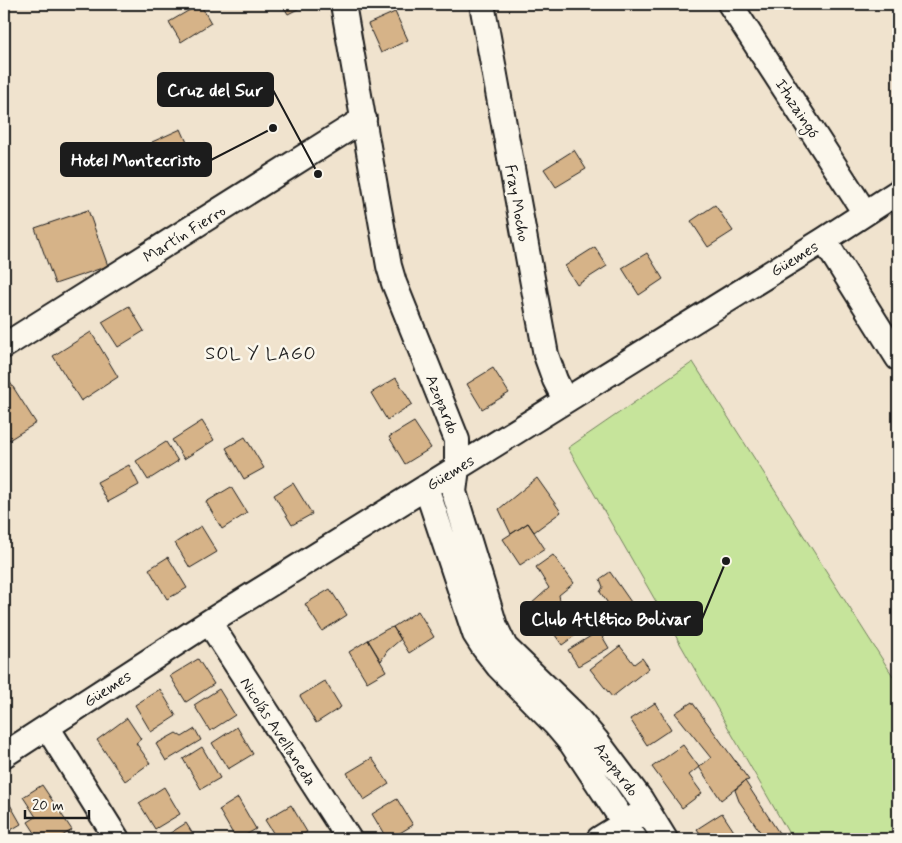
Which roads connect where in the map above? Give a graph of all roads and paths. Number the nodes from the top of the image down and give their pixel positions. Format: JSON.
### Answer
{"nodes":[{"id":1,"x":343,"y":4,"type":"edge"},
{"id":2,"x":482,"y":4,"type":"edge"},
{"id":3,"x":730,"y":4,"type":"edge"},
{"id":4,"x":364,"y":120,"type":"junction"},
{"id":5,"x":898,"y":192,"type":"edge"},
{"id":6,"x":865,"y":213,"type":"junction"},
{"id":7,"x":824,"y":240,"type":"junction"},
{"id":8,"x":4,"y":346,"type":"edge"},
{"id":9,"x":898,"y":358,"type":"edge"},
{"id":10,"x":565,"y":400,"type":"junction"},
{"id":11,"x":457,"y":468,"type":"junction"},
{"id":12,"x":426,"y":487,"type":"junction"},
{"id":13,"x":209,"y":622,"type":"junction"},
{"id":14,"x":48,"y":727,"type":"junction"},
{"id":15,"x":4,"y":755,"type":"edge"},
{"id":16,"x":647,"y":810,"type":"junction"},
{"id":17,"x":630,"y":831,"type":"edge"},
{"id":18,"x":117,"y":839,"type":"edge"},
{"id":19,"x":349,"y":839,"type":"edge"},
{"id":20,"x":599,"y":839,"type":"edge"},
{"id":21,"x":665,"y":839,"type":"edge"}],
"edges":[{"from":1,"to":4,"type":"street","name":"Azopardo"},
{"from":2,"to":10,"type":"street","name":"Fray Mocho"},
{"from":3,"to":6,"type":"street","name":"Ituzaingó"},
{"from":4,"to":8,"type":"street","name":"Martín Fierro"},
{"from":4,"to":11,"type":"street","name":"Azopardo"},
{"from":5,"to":6,"type":"street","name":"Güemes"},
{"from":6,"to":7,"type":"street","name":"Güemes"},
{"from":7,"to":9,"type":"street"},
{"from":7,"to":10,"type":"street","name":"Güemes"},
{"from":10,"to":11,"type":"street","name":"Güemes"},
{"from":11,"to":12,"type":"street","name":"Güemes"},
{"from":11,"to":16,"type":"street","name":"Azopardo"},
{"from":12,"to":13,"type":"street","name":"Güemes"},
{"from":12,"to":17,"type":"street","name":"Azopardo"},
{"from":13,"to":14,"type":"street","name":"Güemes"},
{"from":13,"to":19,"type":"street","name":"Nicolás Avellaneda"},
{"from":14,"to":15,"type":"street","name":"Güemes"},
{"from":14,"to":18,"type":"street"},
{"from":16,"to":17,"type":"street"},
{"from":16,"to":21,"type":"street","name":"Azopardo"},
{"from":17,"to":20,"type":"street"}]}
